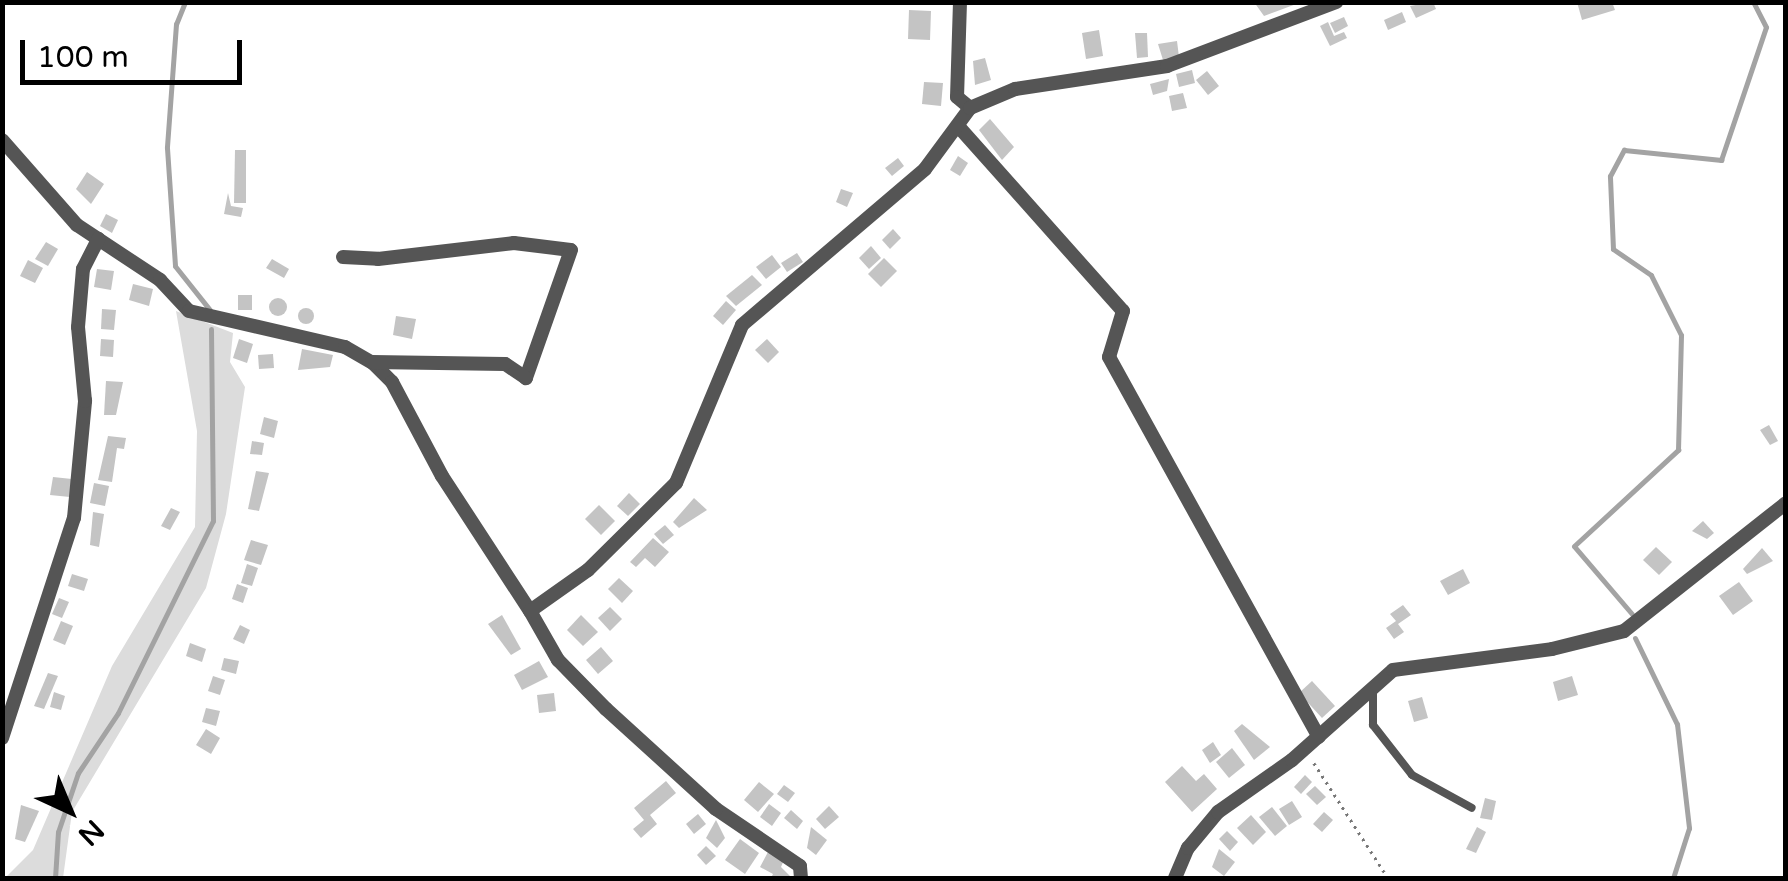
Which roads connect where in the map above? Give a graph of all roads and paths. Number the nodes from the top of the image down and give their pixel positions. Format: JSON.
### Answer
{"nodes":[{"id":1,"x":960,"y":2,"type":"edge"},
{"id":2,"x":1336,"y":2,"type":"edge"},
{"id":3,"x":970,"y":108,"type":"junction"},
{"id":4,"x":958,"y":126,"type":"junction"},
{"id":5,"x":2,"y":140,"type":"edge"},
{"id":6,"x":98,"y":239,"type":"junction"},
{"id":7,"x":343,"y":256,"type":"dead end"},
{"id":8,"x":372,"y":362,"type":"junction"},
{"id":9,"x":1786,"y":503,"type":"edge"},
{"id":10,"x":530,"y":611,"type":"junction"},
{"id":11,"x":1373,"y":694,"type":"junction"},
{"id":12,"x":2,"y":738,"type":"edge"},
{"id":13,"x":1319,"y":738,"type":"junction"},
{"id":14,"x":1305,"y":750,"type":"junction"},
{"id":15,"x":1472,"y":808,"type":"dead end"},
{"id":16,"x":802,"y":878,"type":"edge"},
{"id":17,"x":1174,"y":878,"type":"edge"},
{"id":18,"x":1388,"y":878,"type":"edge"}],
"edges":[{"from":1,"to":3,"type":"street"},
{"from":2,"to":3,"type":"street"},
{"from":3,"to":4,"type":"street"},
{"from":4,"to":10,"type":"street"},
{"from":4,"to":13,"type":"street"},
{"from":5,"to":6,"type":"street"},
{"from":6,"to":8,"type":"street"},
{"from":6,"to":12,"type":"street"},
{"from":7,"to":8,"type":"street"},
{"from":8,"to":10,"type":"street"},
{"from":9,"to":11,"type":"street"},
{"from":10,"to":16,"type":"street"},
{"from":11,"to":13,"type":"street"},
{"from":11,"to":15,"type":"lane"},
{"from":13,"to":14,"type":"street"},
{"from":14,"to":17,"type":"street"},
{"from":14,"to":18,"type":"path"}]}
